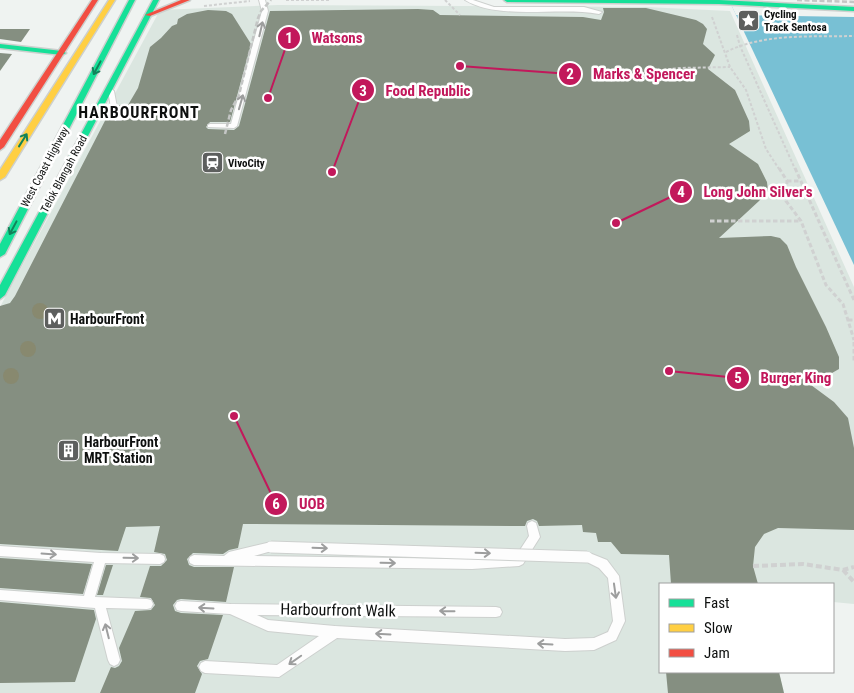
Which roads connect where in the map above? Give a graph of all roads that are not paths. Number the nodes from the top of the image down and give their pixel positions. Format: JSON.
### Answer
{"nodes":[{"id":1,"x":112,"y":0,"type":"edge"},
{"id":2,"x":132,"y":0,"type":"edge"},
{"id":3,"x":142,"y":0,"type":"edge"},
{"id":4,"x":156,"y":0,"type":"edge"},
{"id":5,"x":187,"y":0,"type":"edge"},
{"id":6,"x":262,"y":0,"type":"edge"},
{"id":7,"x":468,"y":0,"type":"edge"},
{"id":8,"x":507,"y":0,"type":"edge"},
{"id":9,"x":636,"y":0,"type":"edge"},
{"id":10,"x":646,"y":0,"type":"edge"},
{"id":11,"x":96,"y":2,"type":"edge"},
{"id":12,"x":588,"y":2,"type":"junction"},
{"id":13,"x":761,"y":2,"type":"edge"},
{"id":14,"x":854,"y":8,"type":"edge"},
{"id":15,"x":599,"y":12,"type":"dead end"},
{"id":16,"x":148,"y":14,"type":"junction"},
{"id":17,"x":119,"y":25,"type":"junction"},
{"id":18,"x":0,"y":46,"type":"edge"},
{"id":19,"x":62,"y":53,"type":"junction"},
{"id":20,"x":111,"y":86,"type":"junction"},
{"id":21,"x":119,"y":120,"type":"dead end"},
{"id":22,"x":210,"y":126,"type":"dead end"},
{"id":23,"x":0,"y":147,"type":"edge"},
{"id":24,"x":0,"y":177,"type":"edge"},
{"id":25,"x":0,"y":254,"type":"edge"},
{"id":26,"x":0,"y":294,"type":"edge"},
{"id":27,"x":532,"y":526,"type":"dead end"},
{"id":28,"x":0,"y":551,"type":"edge"},
{"id":29,"x":101,"y":558,"type":"junction"},
{"id":30,"x":160,"y":559,"type":"dead end"},
{"id":31,"x":194,"y":560,"type":"dead end"},
{"id":32,"x":216,"y":560,"type":"junction"},
{"id":33,"x":472,"y":564,"type":"joint"},
{"id":34,"x":0,"y":595,"type":"edge"},
{"id":35,"x":94,"y":602,"type":"junction"},
{"id":36,"x":147,"y":604,"type":"dead end"},
{"id":37,"x":181,"y":606,"type":"dead end"},
{"id":38,"x":230,"y":609,"type":"junction"},
{"id":39,"x":496,"y":612,"type":"dead end"},
{"id":40,"x":335,"y":632,"type":"junction"},
{"id":41,"x":114,"y":660,"type":"dead end"},
{"id":42,"x":205,"y":667,"type":"dead end"}],
"edges":[{"from":24,"to":1,"type":"main road","one_way":true},
{"from":2,"to":17,"type":"main road","name":"West Coast Highway"},
{"from":3,"to":17,"type":"main road"},
{"from":4,"to":16,"type":"main road","name":"Telok Blangah Road"},
{"from":5,"to":16,"type":"main road"},
{"from":22,"to":6,"type":"lane","one_way":true},
{"from":7,"to":15,"type":"lane"},
{"from":8,"to":12,"type":"main road"},
{"from":9,"to":10,"type":"main road"},
{"from":9,"to":12,"type":"main road"},
{"from":10,"to":12,"type":"lane"},
{"from":10,"to":13,"type":"main road"},
{"from":11,"to":19,"type":"main road"},
{"from":13,"to":14,"type":"main road"},
{"from":16,"to":20,"type":"main road","name":"Telok Blangah Road"},
{"from":17,"to":25,"type":"main road","name":"West Coast Highway","one_way":true},
{"from":18,"to":19,"type":"main road"},
{"from":19,"to":23,"type":"main road"},
{"from":20,"to":21,"type":"lane"},
{"from":20,"to":26,"type":"main road","name":"Telok Blangah Road"},
{"from":27,"to":33,"type":"lane"},
{"from":28,"to":29,"type":"lane","one_way":true},
{"from":29,"to":30,"type":"lane","one_way":true},
{"from":29,"to":35,"type":"lane"},
{"from":31,"to":32,"type":"lane"},
{"from":32,"to":33,"type":"lane","one_way":true},
{"from":32,"to":40,"type":"lane","one_way":true,"bridge":true},
{"from":34,"to":35,"type":"lane"},
{"from":35,"to":36,"type":"lane"},
{"from":41,"to":35,"type":"lane","one_way":true},
{"from":38,"to":37,"type":"lane","name":"Harbourfront Walk","one_way":true},
{"from":39,"to":38,"type":"lane","name":"Harbourfront Walk","one_way":true},
{"from":38,"to":40,"type":"lane"},
{"from":40,"to":42,"type":"lane","one_way":true}]}
